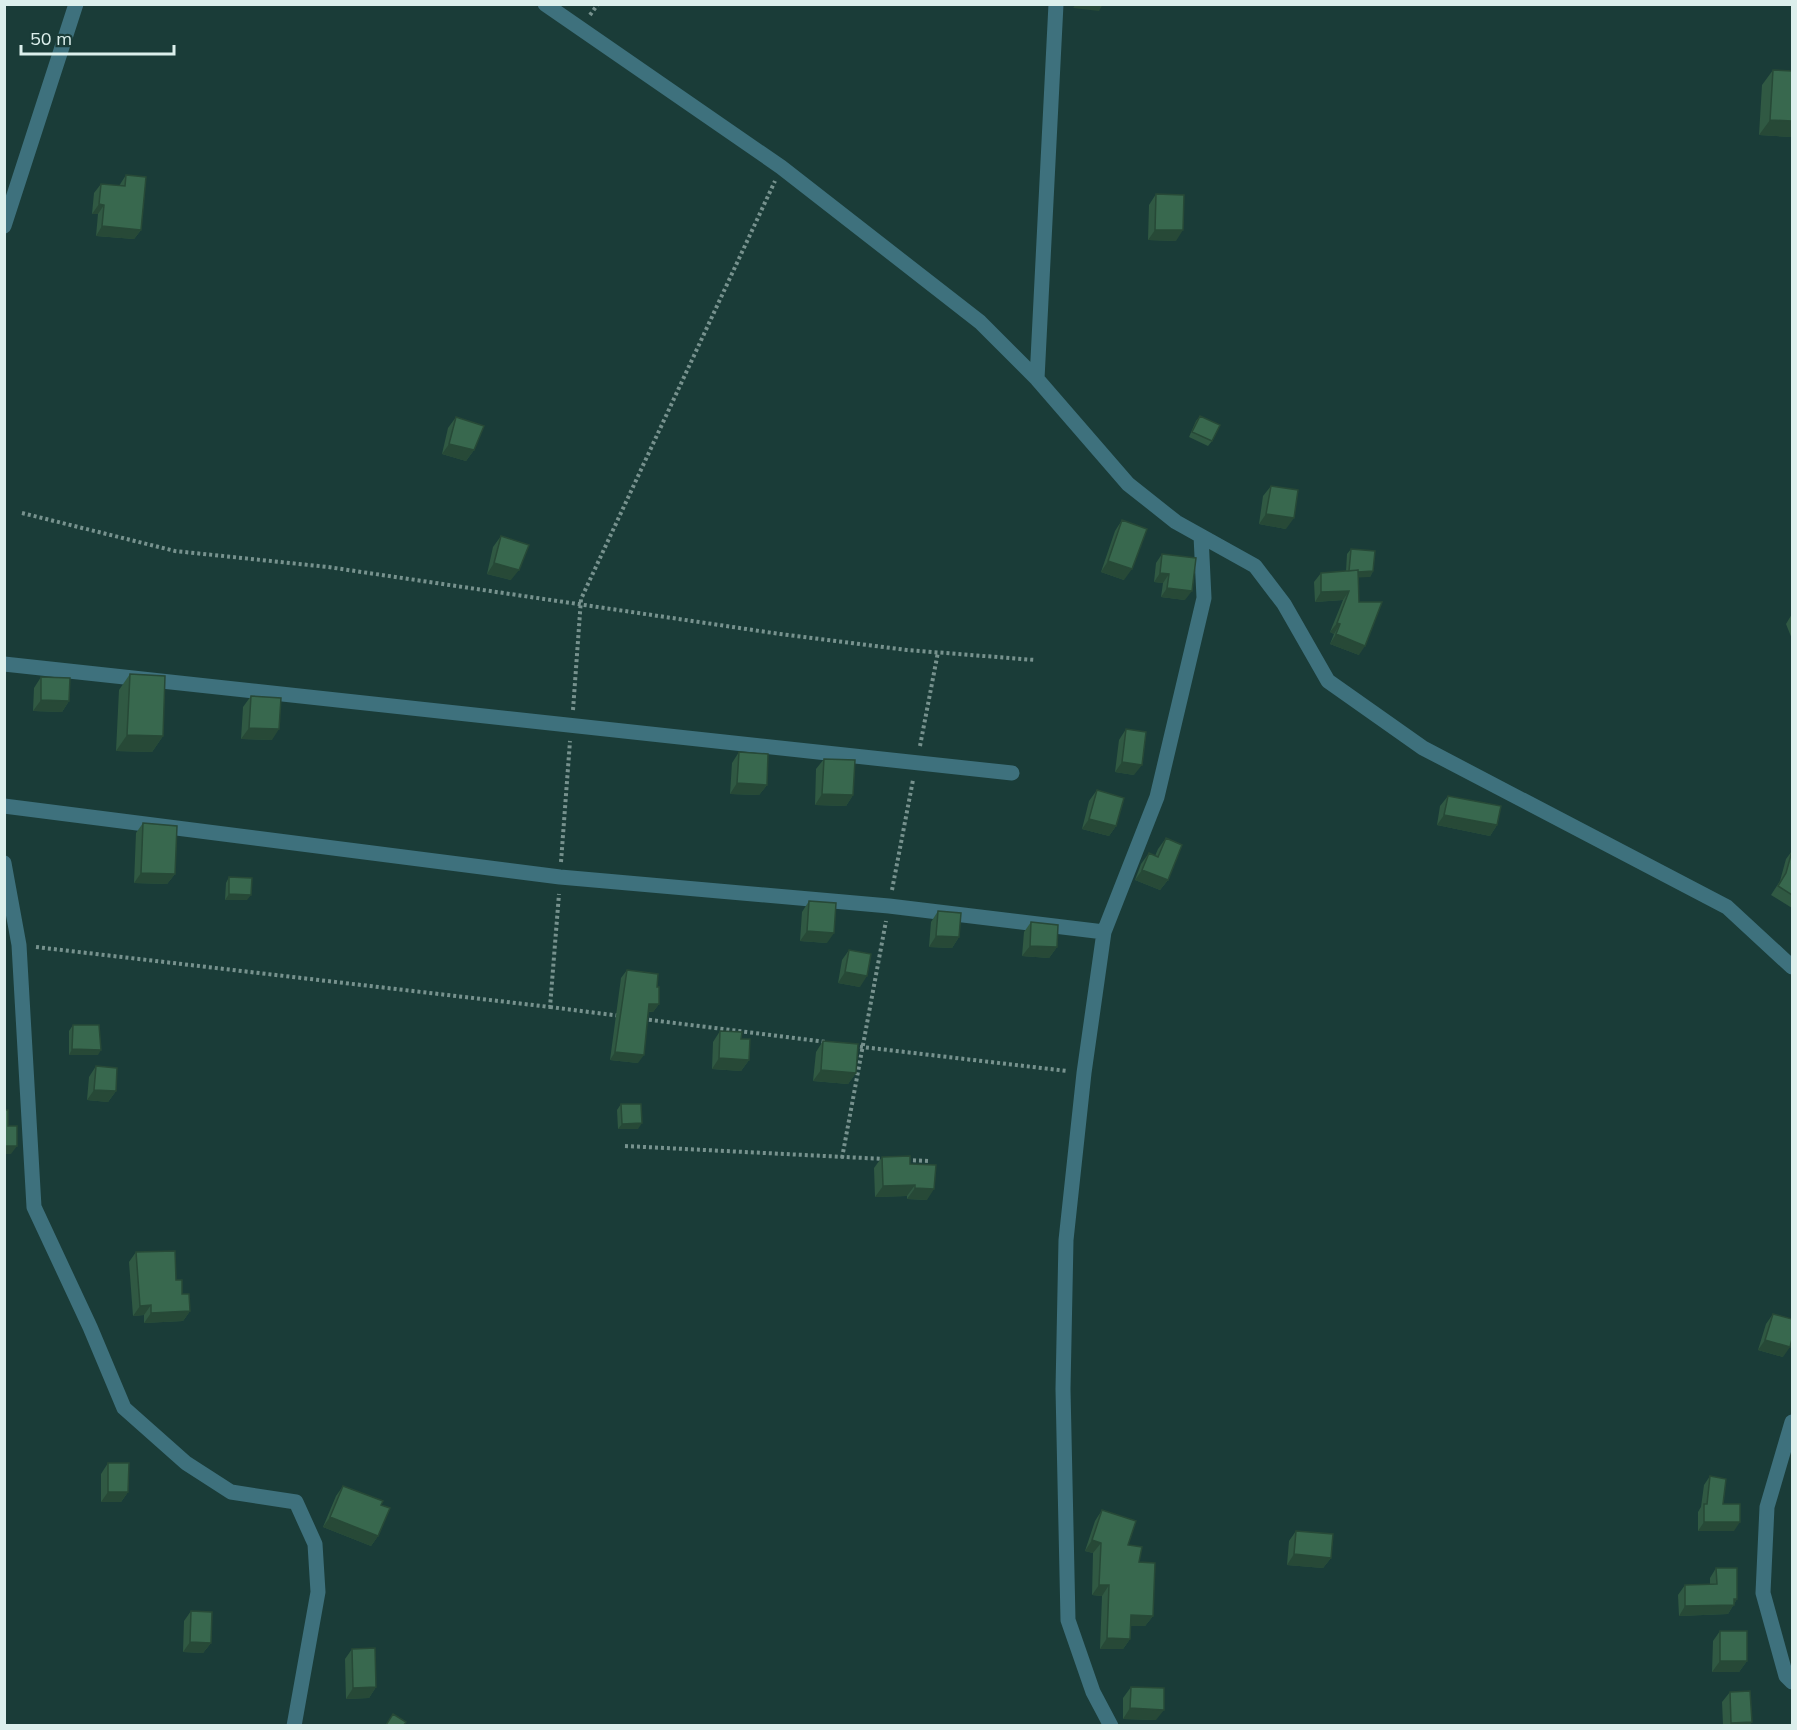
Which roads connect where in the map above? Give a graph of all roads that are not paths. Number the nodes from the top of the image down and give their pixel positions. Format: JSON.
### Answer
{"nodes":[{"id":1,"x":76,"y":4,"type":"edge"},
{"id":2,"x":544,"y":4,"type":"edge"},
{"id":3,"x":1056,"y":4,"type":"edge"},
{"id":4,"x":4,"y":226,"type":"edge"},
{"id":5,"x":1037,"y":379,"type":"junction"},
{"id":6,"x":1201,"y":536,"type":"junction"},
{"id":7,"x":4,"y":664,"type":"edge"},
{"id":8,"x":1012,"y":773,"type":"dead end"},
{"id":9,"x":4,"y":806,"type":"edge"},
{"id":10,"x":4,"y":863,"type":"edge"},
{"id":11,"x":1104,"y":932,"type":"junction"},
{"id":12,"x":1792,"y":967,"type":"edge"},
{"id":13,"x":1792,"y":1422,"type":"edge"},
{"id":14,"x":1792,"y":1682,"type":"edge"},
{"id":15,"x":294,"y":1725,"type":"edge"},
{"id":16,"x":1111,"y":1725,"type":"edge"}],
"edges":[{"from":1,"to":4,"type":"street"},
{"from":2,"to":5,"type":"street"},
{"from":3,"to":5,"type":"street"},
{"from":5,"to":6,"type":"street"},
{"from":6,"to":11,"type":"street"},
{"from":6,"to":12,"type":"street"},
{"from":7,"to":8,"type":"street"},
{"from":9,"to":11,"type":"street"},
{"from":10,"to":15,"type":"street"},
{"from":11,"to":16,"type":"street"},
{"from":13,"to":14,"type":"street"}]}
